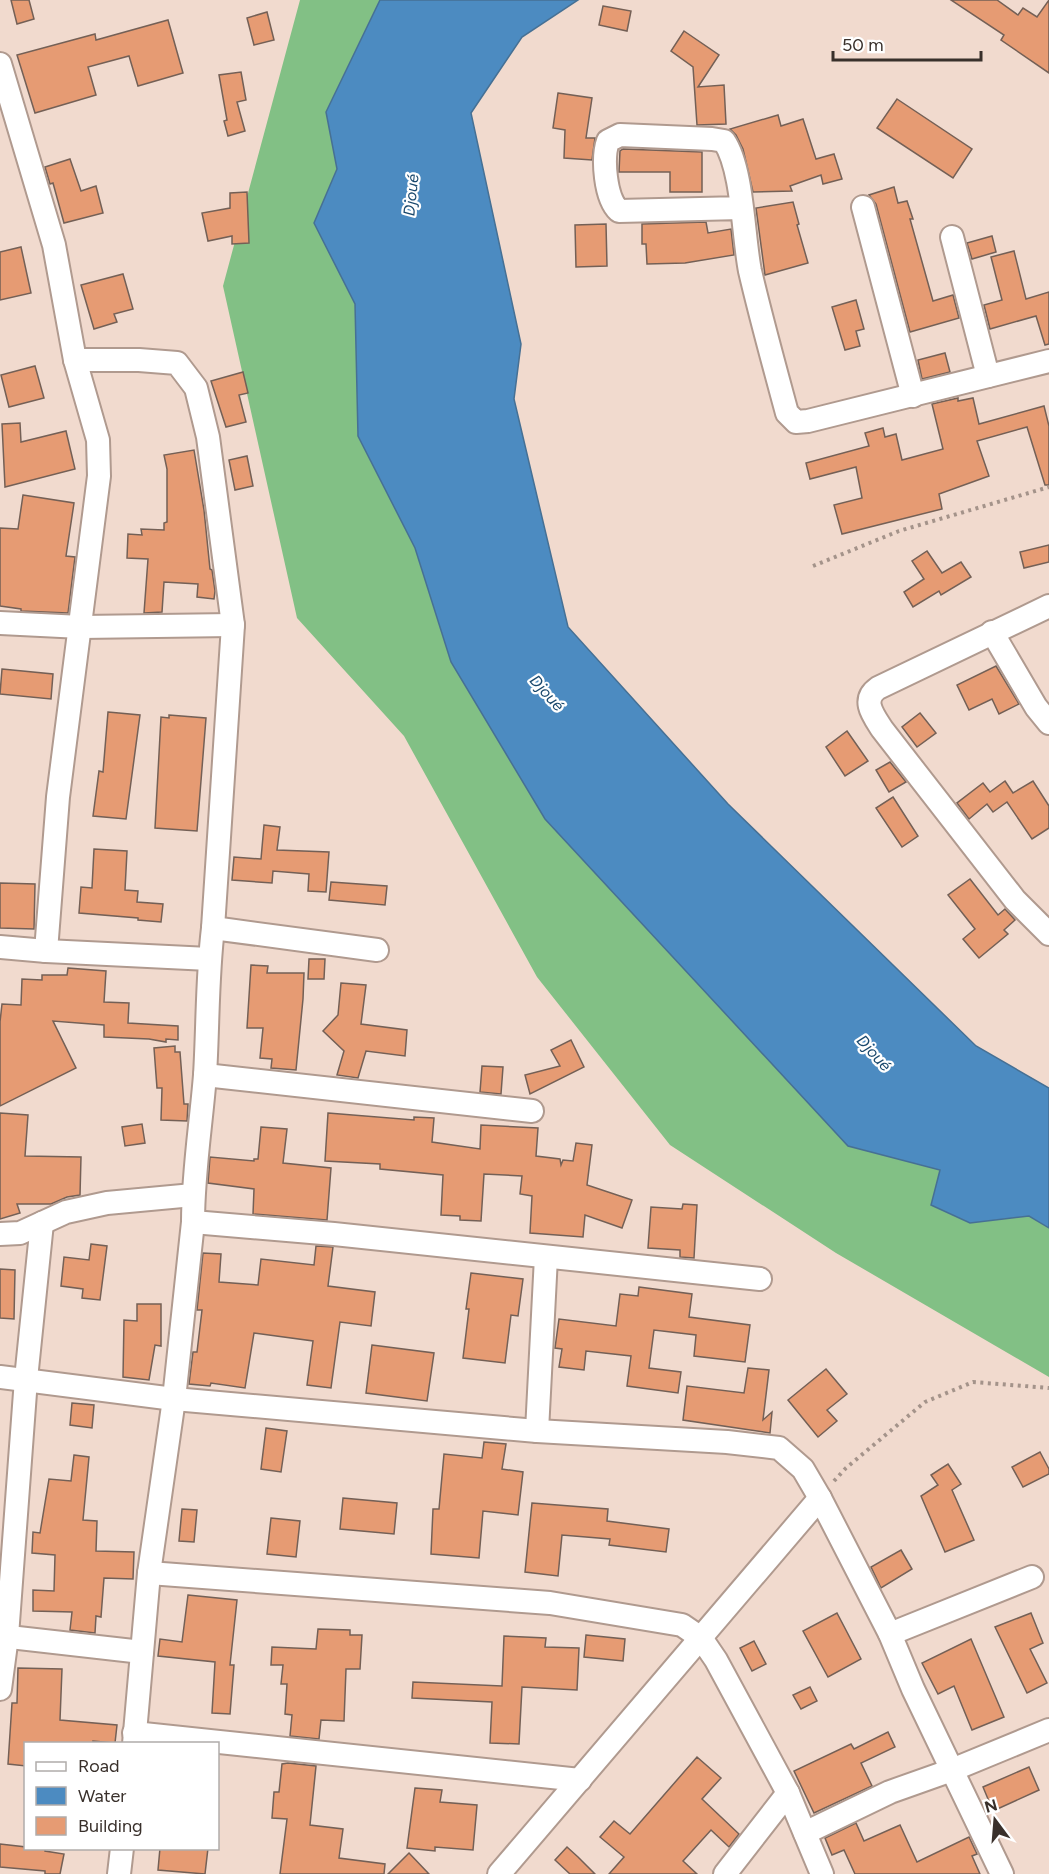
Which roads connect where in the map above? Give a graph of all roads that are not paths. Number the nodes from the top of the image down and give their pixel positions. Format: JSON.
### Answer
{"nodes":[{"id":1,"x":0,"y":64,"type":"edge"},
{"id":2,"x":863,"y":207,"type":"dead end"},
{"id":3,"x":741,"y":208,"type":"junction"},
{"id":4,"x":952,"y":237,"type":"dead end"},
{"id":5,"x":75,"y":360,"type":"junction"},
{"id":6,"x":1049,"y":361,"type":"edge"},
{"id":7,"x":988,"y":376,"type":"junction"},
{"id":8,"x":913,"y":396,"type":"junction"},
{"id":9,"x":1049,"y":606,"type":"edge"},
{"id":10,"x":0,"y":623,"type":"edge"},
{"id":11,"x":233,"y":625,"type":"junction"},
{"id":12,"x":81,"y":627,"type":"junction"},
{"id":13,"x":992,"y":632,"type":"junction"},
{"id":14,"x":1049,"y":723,"type":"edge"},
{"id":15,"x":213,"y":928,"type":"junction"},
{"id":16,"x":1049,"y":934,"type":"edge"},
{"id":17,"x":0,"y":947,"type":"edge"},
{"id":18,"x":377,"y":950,"type":"dead end"},
{"id":19,"x":0,"y":951,"type":"edge"},
{"id":20,"x":46,"y":951,"type":"junction"},
{"id":21,"x":209,"y":959,"type":"junction"},
{"id":22,"x":205,"y":1075,"type":"junction"},
{"id":23,"x":532,"y":1112,"type":"dead end"},
{"id":24,"x":193,"y":1195,"type":"junction"},
{"id":25,"x":193,"y":1222,"type":"junction"},
{"id":26,"x":42,"y":1223,"type":"junction"},
{"id":27,"x":0,"y":1234,"type":"edge"},
{"id":28,"x":546,"y":1257,"type":"junction"},
{"id":29,"x":760,"y":1279,"type":"dead end"},
{"id":30,"x":0,"y":1377,"type":"edge"},
{"id":31,"x":26,"y":1379,"type":"junction"},
{"id":32,"x":174,"y":1400,"type":"junction"},
{"id":33,"x":537,"y":1431,"type":"junction"},
{"id":34,"x":820,"y":1498,"type":"junction"},
{"id":35,"x":149,"y":1573,"type":"junction"},
{"id":36,"x":1032,"y":1577,"type":"dead end"},
{"id":37,"x":890,"y":1634,"type":"junction"},
{"id":38,"x":4,"y":1636,"type":"edge"},
{"id":39,"x":701,"y":1638,"type":"junction"},
{"id":40,"x":142,"y":1653,"type":"junction"},
{"id":41,"x":0,"y":1689,"type":"edge"},
{"id":42,"x":1049,"y":1730,"type":"edge"},
{"id":43,"x":134,"y":1738,"type":"edge"},
{"id":44,"x":176,"y":1742,"type":"edge"},
{"id":45,"x":219,"y":1746,"type":"edge"},
{"id":46,"x":952,"y":1770,"type":"junction"},
{"id":47,"x":580,"y":1780,"type":"junction"},
{"id":48,"x":788,"y":1793,"type":"junction"},
{"id":49,"x":805,"y":1833,"type":"junction"},
{"id":50,"x":122,"y":1850,"type":"edge"},
{"id":51,"x":118,"y":1874,"type":"edge"},
{"id":52,"x":499,"y":1874,"type":"edge"},
{"id":53,"x":725,"y":1874,"type":"edge"},
{"id":54,"x":822,"y":1874,"type":"edge"},
{"id":55,"x":1002,"y":1874,"type":"edge"}],
"edges":[{"from":1,"to":5,"type":"street"},
{"from":2,"to":8,"type":"street"},
{"from":3,"to":3,"type":"street"},
{"from":3,"to":8,"type":"street"},
{"from":4,"to":7,"type":"street"},
{"from":5,"to":11,"type":"street"},
{"from":5,"to":12,"type":"street"},
{"from":6,"to":7,"type":"street"},
{"from":7,"to":8,"type":"street"},
{"from":9,"to":13,"type":"street"},
{"from":10,"to":12,"type":"street"},
{"from":11,"to":12,"type":"street"},
{"from":11,"to":15,"type":"street"},
{"from":12,"to":20,"type":"street"},
{"from":13,"to":14,"type":"street"},
{"from":13,"to":16,"type":"street"},
{"from":15,"to":18,"type":"street"},
{"from":15,"to":21,"type":"street"},
{"from":17,"to":19,"type":"street"},
{"from":17,"to":20,"type":"street"},
{"from":20,"to":21,"type":"street"},
{"from":21,"to":22,"type":"street"},
{"from":22,"to":23,"type":"street"},
{"from":22,"to":24,"type":"street"},
{"from":24,"to":25,"type":"street"},
{"from":24,"to":26,"type":"street"},
{"from":25,"to":28,"type":"street"},
{"from":25,"to":32,"type":"street"},
{"from":26,"to":27,"type":"street"},
{"from":26,"to":31,"type":"street"},
{"from":28,"to":29,"type":"street"},
{"from":28,"to":33,"type":"street"},
{"from":30,"to":31,"type":"street"},
{"from":31,"to":32,"type":"street"},
{"from":31,"to":38,"type":"street"},
{"from":32,"to":33,"type":"street"},
{"from":32,"to":35,"type":"street"},
{"from":33,"to":34,"type":"street"},
{"from":34,"to":37,"type":"street"},
{"from":34,"to":39,"type":"street"},
{"from":35,"to":39,"type":"street"},
{"from":35,"to":40,"type":"street"},
{"from":36,"to":37,"type":"street"},
{"from":37,"to":46,"type":"street"},
{"from":38,"to":40,"type":"street"},
{"from":38,"to":41,"type":"street"},
{"from":39,"to":47,"type":"street"},
{"from":39,"to":48,"type":"street"},
{"from":40,"to":43,"type":"street"},
{"from":42,"to":46,"type":"street"},
{"from":43,"to":44,"type":"street"},
{"from":45,"to":47,"type":"street"},
{"from":46,"to":49,"type":"street"},
{"from":46,"to":55,"type":"street"},
{"from":47,"to":52,"type":"street"},
{"from":48,"to":49,"type":"street"},
{"from":48,"to":53,"type":"street"},
{"from":49,"to":54,"type":"street"},
{"from":50,"to":51,"type":"street"}]}
